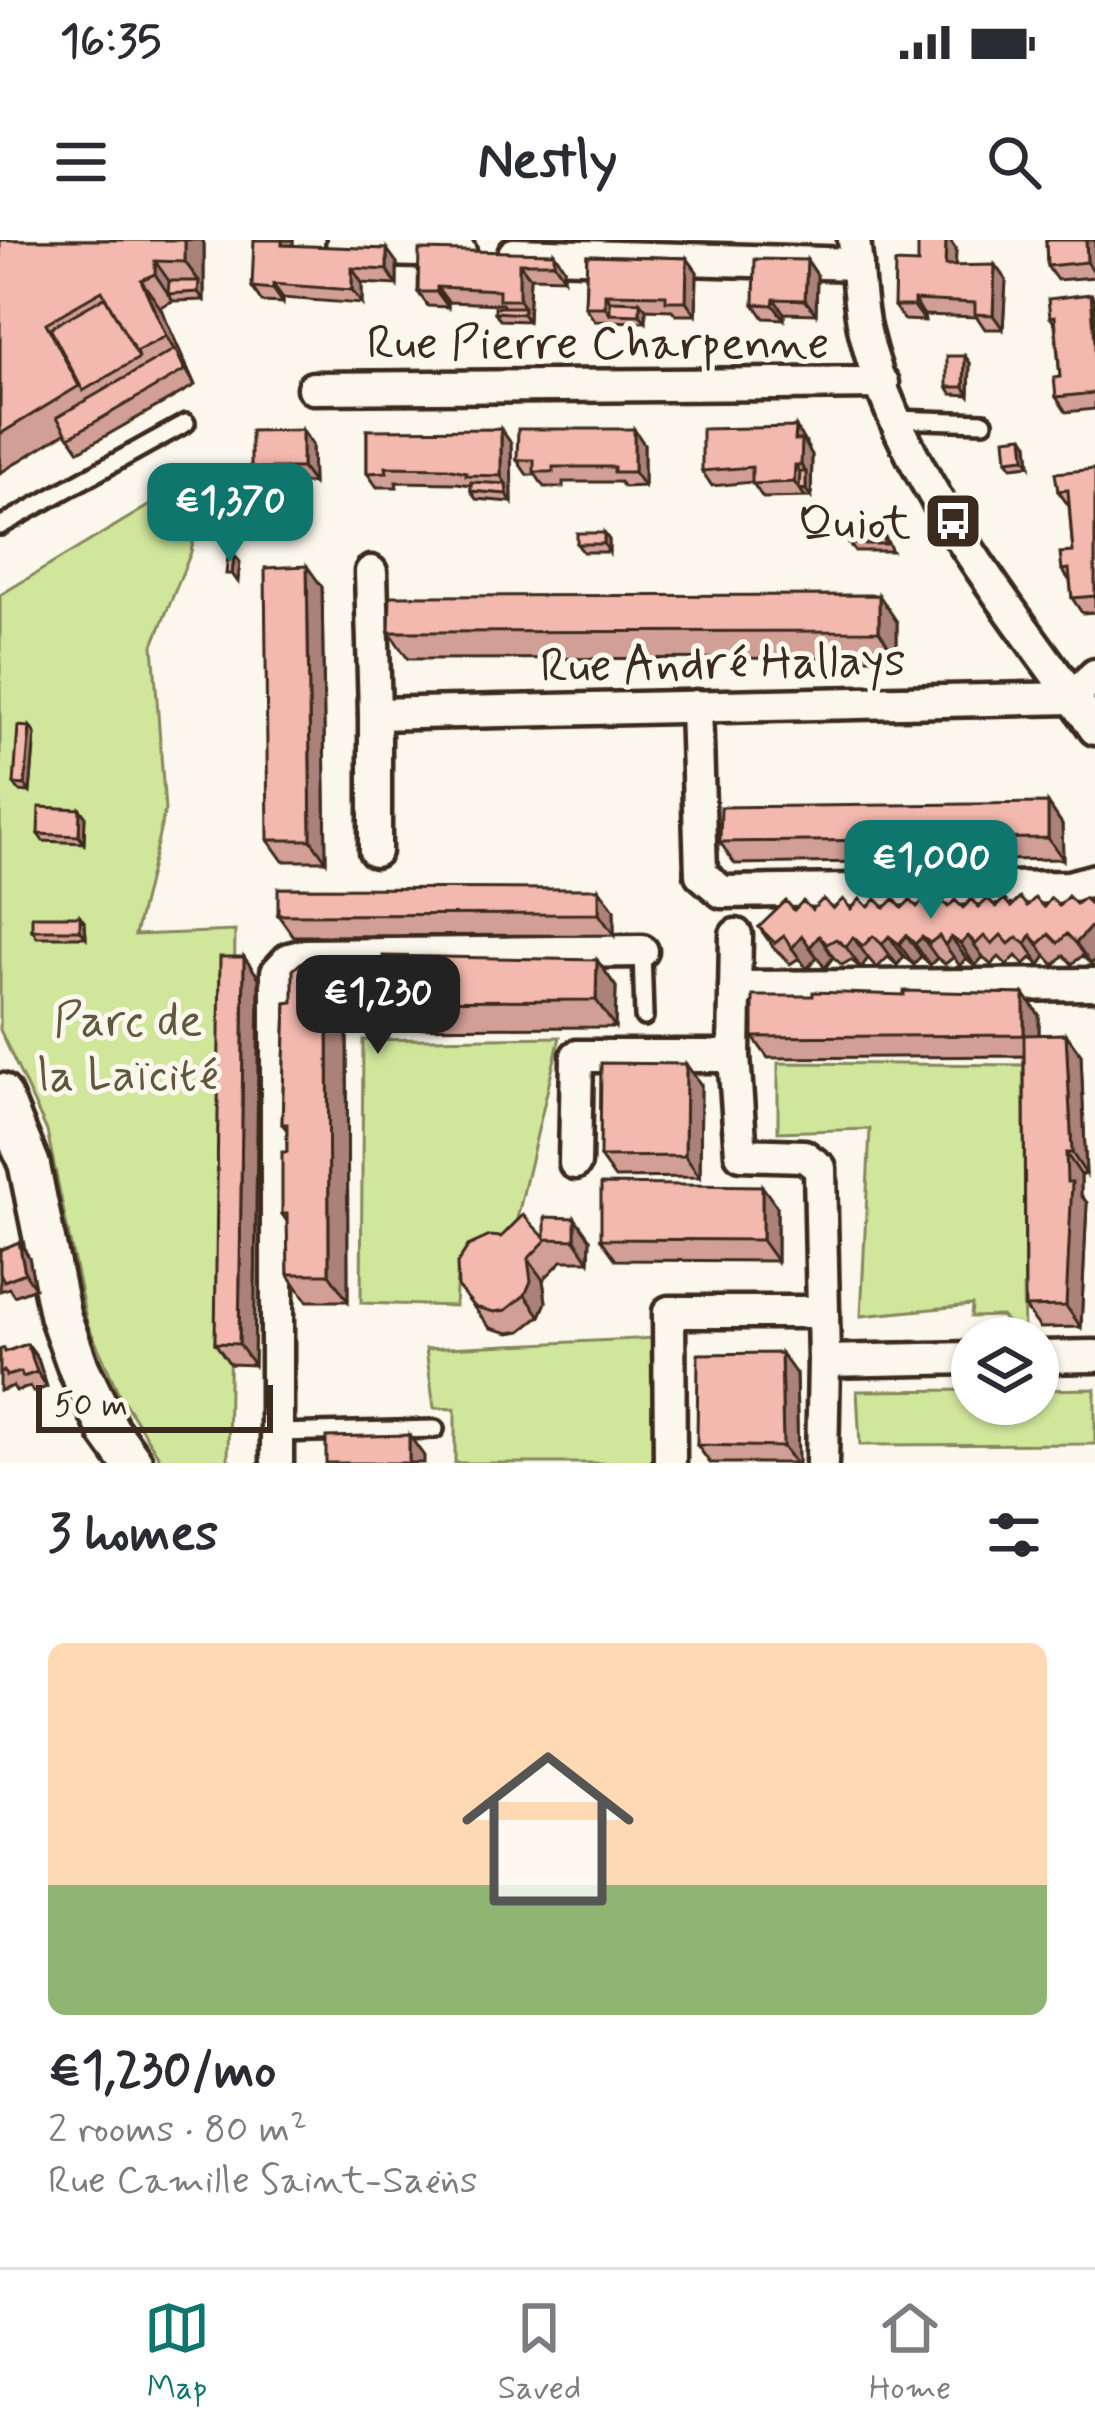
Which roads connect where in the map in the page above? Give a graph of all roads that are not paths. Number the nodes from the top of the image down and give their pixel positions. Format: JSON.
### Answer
{"nodes":[{"id":1,"x":343,"y":240,"type":"edge"},
{"id":2,"x":855,"y":252,"type":"edge"},
{"id":3,"x":883,"y":383,"type":"junction"},
{"id":4,"x":314,"y":388,"type":"dead end"},
{"id":5,"x":895,"y":419,"type":"junction"},
{"id":6,"x":984,"y":422,"type":"dead end"},
{"id":7,"x":187,"y":423,"type":"dead end"},
{"id":8,"x":0,"y":526,"type":"edge"},
{"id":9,"x":371,"y":572,"type":"dead end"},
{"id":10,"x":1095,"y":675,"type":"edge"},
{"id":11,"x":1073,"y":698,"type":"junction"},
{"id":12,"x":696,"y":706,"type":"junction"},
{"id":13,"x":375,"y":714,"type":"junction"},
{"id":14,"x":1095,"y":730,"type":"edge"},
{"id":15,"x":375,"y":851,"type":"dead end"},
{"id":16,"x":1095,"y":880,"type":"edge"},
{"id":17,"x":736,"y":935,"type":"dead end"},
{"id":18,"x":642,"y":951,"type":"joint"},
{"id":19,"x":1095,"y":984,"type":"edge"},
{"id":20,"x":735,"y":987,"type":"junction"},
{"id":21,"x":644,"y":1017,"type":"dead end"},
{"id":22,"x":734,"y":1057,"type":"junction"},
{"id":23,"x":0,"y":1094,"type":"edge"},
{"id":24,"x":575,"y":1163,"type":"dead end"},
{"id":25,"x":823,"y":1312,"type":"junction"},
{"id":26,"x":1095,"y":1356,"type":"edge"},
{"id":27,"x":1059,"y":1357,"type":"edge"},
{"id":28,"x":951,"y":1358,"type":"edge"},
{"id":29,"x":824,"y":1361,"type":"junction"},
{"id":30,"x":435,"y":1429,"type":"dead end"},
{"id":31,"x":276,"y":1448,"type":"edge"},
{"id":32,"x":132,"y":1463,"type":"edge"},
{"id":33,"x":670,"y":1463,"type":"edge"},
{"id":34,"x":822,"y":1463,"type":"edge"}],
"edges":[{"from":1,"to":2,"type":"street"},
{"from":2,"to":3,"type":"street"},
{"from":3,"to":4,"type":"street","name":"Rue Pierre Charpenne"},
{"from":3,"to":5,"type":"street"},
{"from":5,"to":6,"type":"lane"},
{"from":5,"to":11,"type":"street"},
{"from":7,"to":8,"type":"lane"},
{"from":9,"to":13,"type":"street"},
{"from":10,"to":11,"type":"street"},
{"from":11,"to":12,"type":"street","name":"Rue André Hallays"},
{"from":11,"to":14,"type":"street"},
{"from":12,"to":13,"type":"street","name":"Rue André Hallays"},
{"from":12,"to":16,"type":"street"},
{"from":13,"to":15,"type":"street"},
{"from":17,"to":20,"type":"street"},
{"from":18,"to":21,"type":"lane"},
{"from":18,"to":31,"type":"street"},
{"from":19,"to":20,"type":"street"},
{"from":20,"to":22,"type":"street"},
{"from":22,"to":24,"type":"street"},
{"from":22,"to":25,"type":"street"},
{"from":23,"to":32,"type":"street"},
{"from":25,"to":29,"type":"street"},
{"from":25,"to":33,"type":"street"},
{"from":26,"to":27,"type":"street"},
{"from":28,"to":29,"type":"street"},
{"from":29,"to":34,"type":"street"},
{"from":30,"to":31,"type":"lane"}]}
